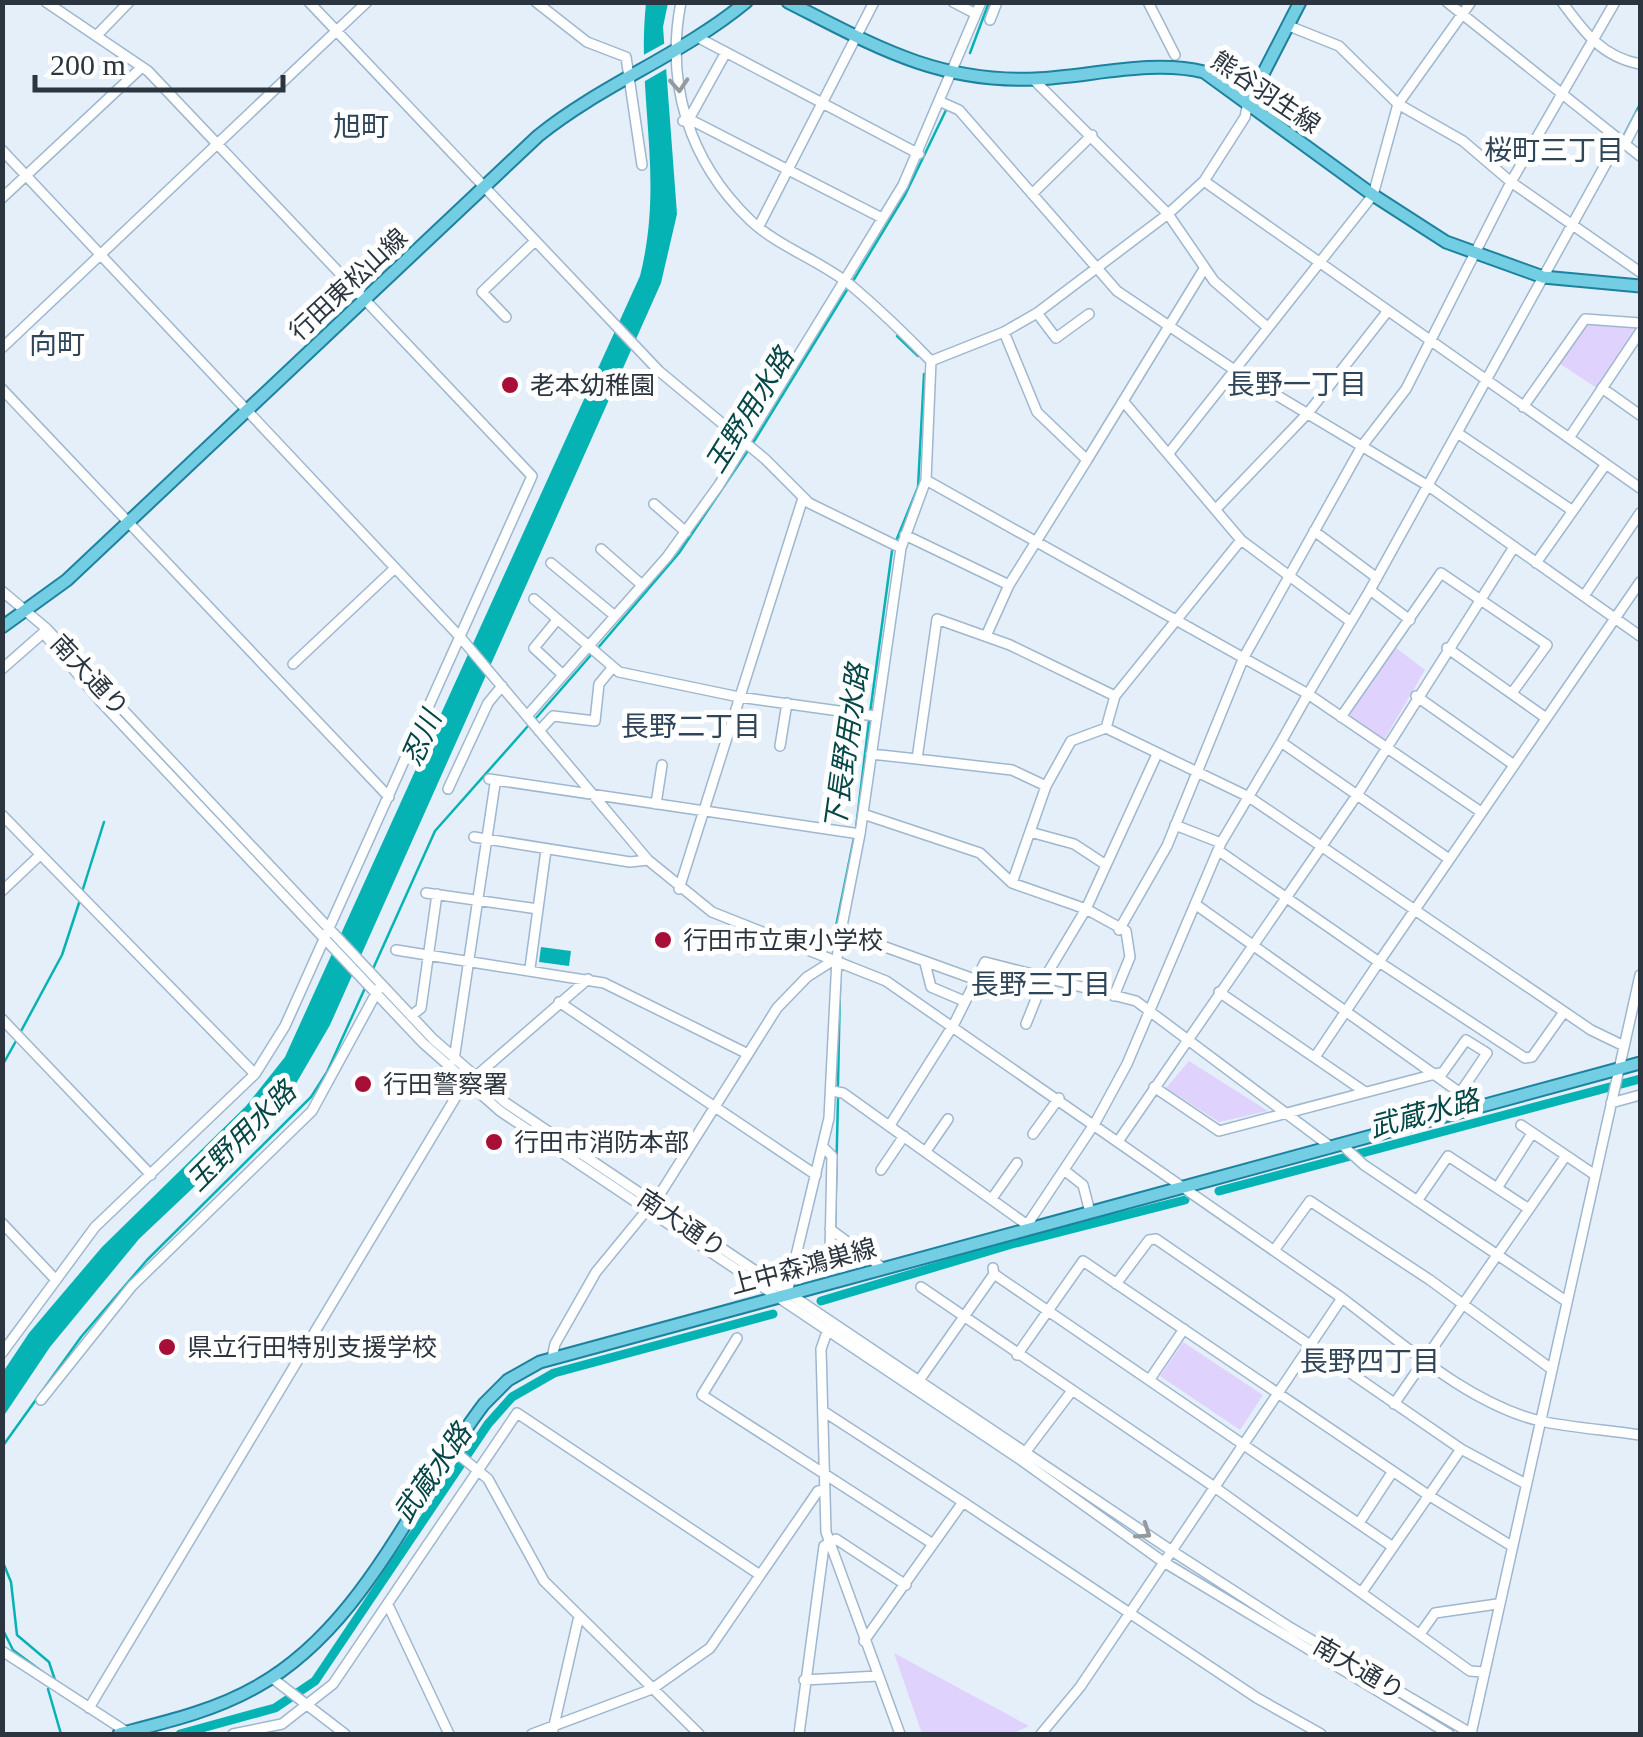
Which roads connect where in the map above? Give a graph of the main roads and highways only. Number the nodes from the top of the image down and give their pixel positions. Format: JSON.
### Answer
{"nodes":[{"id":1,"x":746,"y":2,"type":"edge"},
{"id":2,"x":788,"y":2,"type":"edge"},
{"id":3,"x":1300,"y":2,"type":"edge"},
{"id":4,"x":1248,"y":102,"type":"junction"},
{"id":5,"x":1640,"y":286,"type":"edge"},
{"id":6,"x":2,"y":627,"type":"edge"},
{"id":7,"x":1640,"y":1063,"type":"edge"},
{"id":8,"x":125,"y":1734,"type":"edge"}],
"edges":[{"from":1,"to":6,"type":"main road","name":"行田東松山線"},
{"from":2,"to":4,"type":"main road","name":"熊谷羽生線"},
{"from":3,"to":4,"type":"main road"},
{"from":4,"to":5,"type":"main road","name":"熊谷羽生線"},
{"from":7,"to":8,"type":"main road","name":"上中森鴻巣線"}]}
